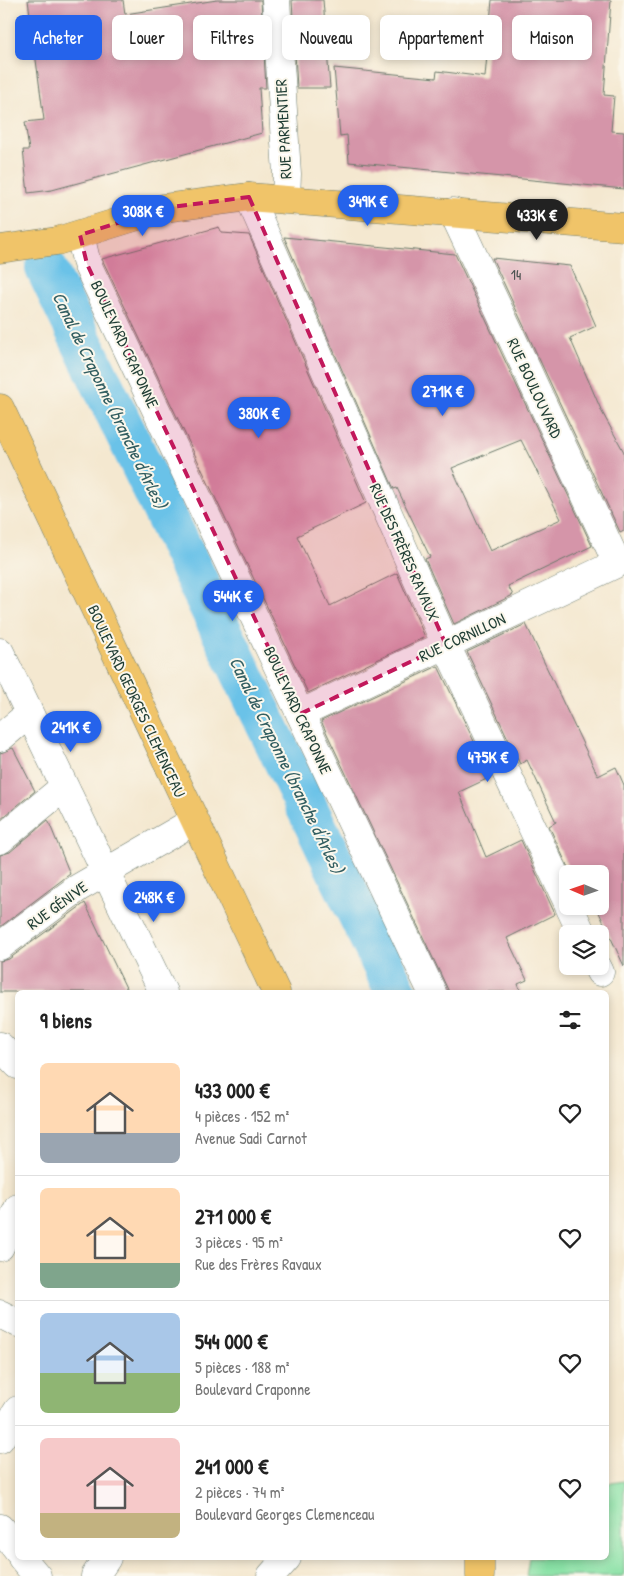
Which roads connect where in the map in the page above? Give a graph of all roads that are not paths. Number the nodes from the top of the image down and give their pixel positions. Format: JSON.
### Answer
{"nodes":[{"id":1,"x":276,"y":0,"type":"edge"},
{"id":2,"x":249,"y":197,"type":"junction"},
{"id":3,"x":286,"y":199,"type":"junction"},
{"id":4,"x":453,"y":212,"type":"junction"},
{"id":5,"x":624,"y":227,"type":"edge"},
{"id":6,"x":80,"y":235,"type":"junction"},
{"id":7,"x":0,"y":250,"type":"edge"},
{"id":8,"x":0,"y":408,"type":"edge"},
{"id":9,"x":620,"y":561,"type":"edge"},
{"id":10,"x":446,"y":645,"type":"junction"},
{"id":11,"x":0,"y":652,"type":"edge"},
{"id":12,"x":29,"y":714,"type":"junction"},
{"id":13,"x":300,"y":714,"type":"junction"},
{"id":14,"x":0,"y":738,"type":"edge"},
{"id":15,"x":64,"y":787,"type":"junction"},
{"id":16,"x":194,"y":821,"type":"junction"},
{"id":17,"x":0,"y":840,"type":"edge"},
{"id":18,"x":106,"y":871,"type":"junction"},
{"id":19,"x":559,"y":886,"type":"edge"},
{"id":20,"x":0,"y":946,"type":"edge"},
{"id":21,"x":162,"y":990,"type":"edge"},
{"id":22,"x":275,"y":990,"type":"edge"},
{"id":23,"x":431,"y":990,"type":"edge"},
{"id":24,"x":0,"y":1046,"type":"edge"},
{"id":25,"x":15,"y":1062,"type":"edge"},
{"id":26,"x":15,"y":1214,"type":"edge"},
{"id":27,"x":0,"y":1247,"type":"edge"},
{"id":28,"x":0,"y":1314,"type":"edge"},
{"id":29,"x":15,"y":1322,"type":"edge"},
{"id":30,"x":15,"y":1415,"type":"edge"},
{"id":31,"x":0,"y":1439,"type":"edge"},
{"id":32,"x":0,"y":1528,"type":"edge"},
{"id":33,"x":15,"y":1547,"type":"edge"},
{"id":34,"x":24,"y":1560,"type":"edge"},
{"id":35,"x":106,"y":1560,"type":"edge"},
{"id":36,"x":285,"y":1560,"type":"edge"},
{"id":37,"x":480,"y":1560,"type":"edge"},
{"id":38,"x":37,"y":1576,"type":"edge"},
{"id":39,"x":95,"y":1576,"type":"edge"},
{"id":40,"x":271,"y":1576,"type":"edge"},
{"id":41,"x":480,"y":1576,"type":"edge"}],
"edges":[{"from":1,"to":3,"type":"street","name":"RUE PARMENTIER"},
{"from":2,"to":3,"type":"main road"},
{"from":2,"to":6,"type":"main road"},
{"from":2,"to":10,"type":"street","name":"RUE DES FRÈRES RAVAUX"},
{"from":3,"to":4,"type":"main road"},
{"from":4,"to":5,"type":"main road"},
{"from":4,"to":9,"type":"street","name":"RUE BOULOUVARD"},
{"from":6,"to":7,"type":"main road"},
{"from":6,"to":13,"type":"street","name":"BOULEVARD CRAPONNE"},
{"from":8,"to":16,"type":"main road","name":"BOULEVARD GEORGES CLEMENCEAU"},
{"from":9,"to":10,"type":"street","name":"RUE CORNILLON"},
{"from":10,"to":13,"type":"street","name":"RUE CORNILLON"},
{"from":10,"to":19,"type":"street","name":"RUE DES FRÈRES RAVAUX"},
{"from":11,"to":12,"type":"street"},
{"from":12,"to":14,"type":"street"},
{"from":12,"to":15,"type":"street"},
{"from":13,"to":23,"type":"street","name":"BOULEVARD CRAPONNE"},
{"from":15,"to":17,"type":"street"},
{"from":15,"to":18,"type":"street"},
{"from":16,"to":18,"type":"street","name":"RUE GÉNIVE"},
{"from":16,"to":22,"type":"main road","name":"BOULEVARD GEORGES CLEMENCEAU"},
{"from":18,"to":20,"type":"street","name":"RUE GÉNIVE"},
{"from":18,"to":21,"type":"street"},
{"from":24,"to":25,"type":"street"},
{"from":26,"to":27,"type":"street"},
{"from":28,"to":29,"type":"street"},
{"from":30,"to":31,"type":"street"},
{"from":32,"to":33,"type":"street"},
{"from":34,"to":38,"type":"street"},
{"from":35,"to":39,"type":"street"},
{"from":36,"to":40,"type":"street"},
{"from":37,"to":41,"type":"main road"}]}
